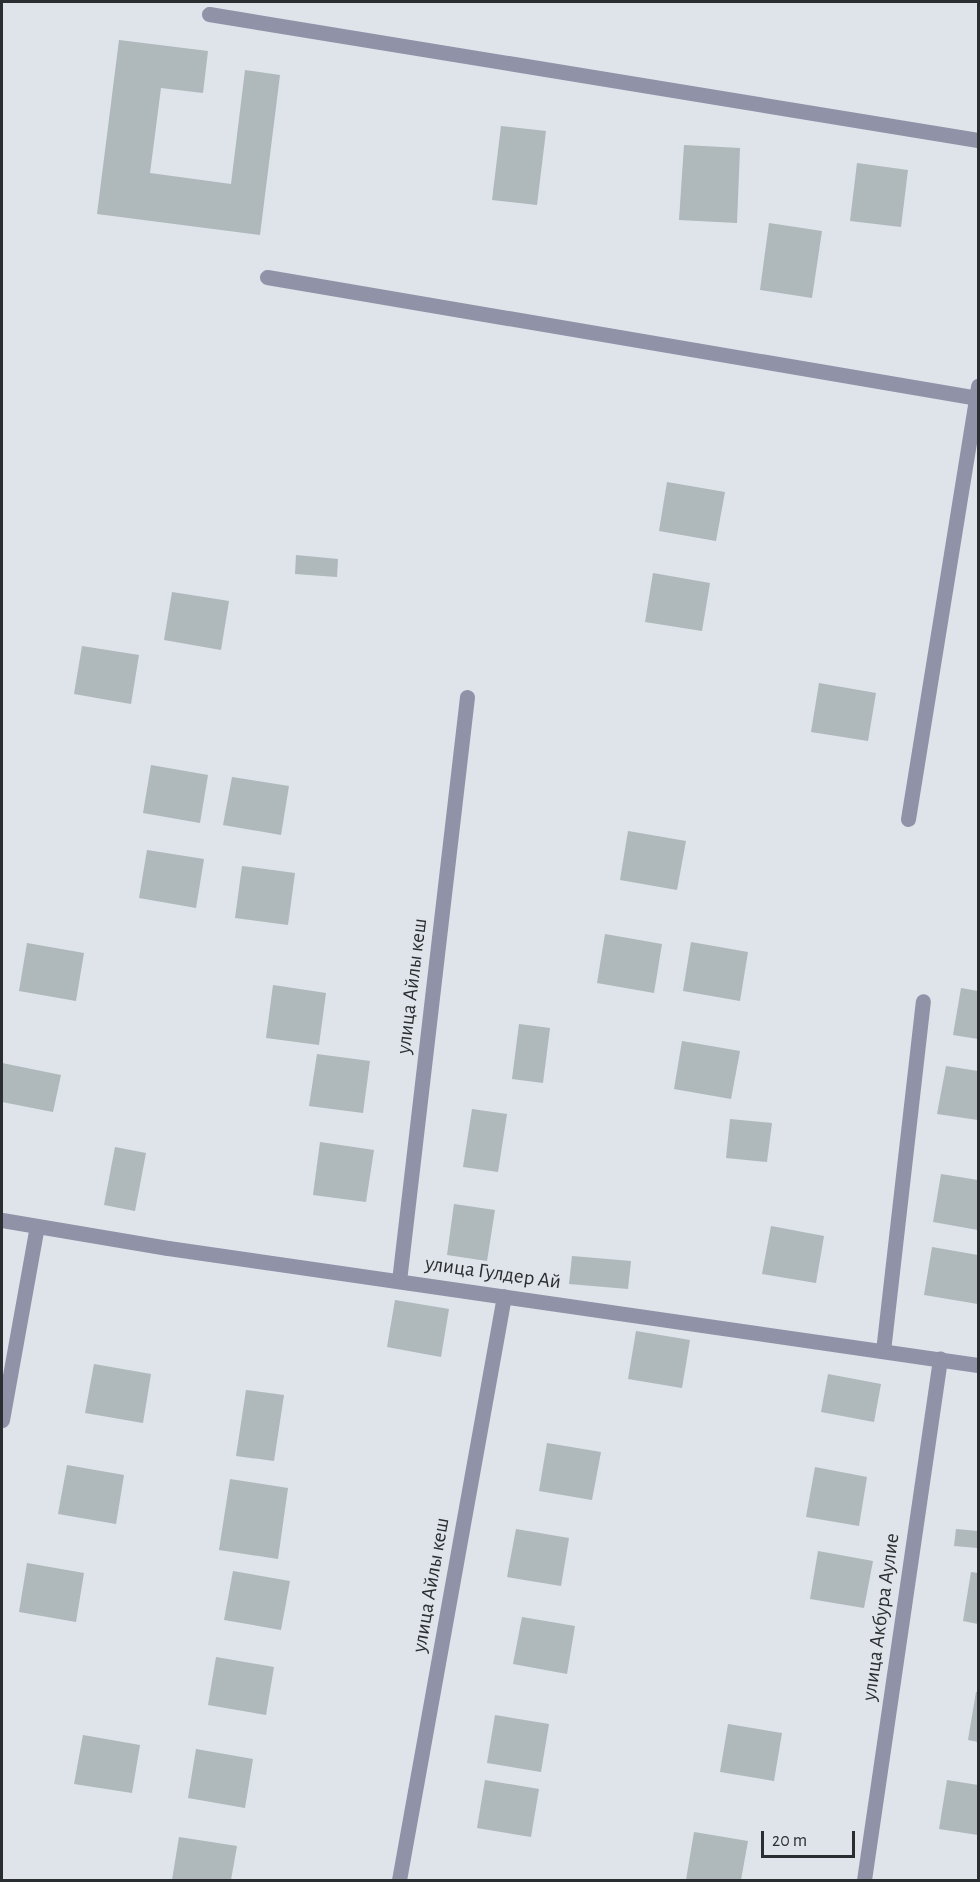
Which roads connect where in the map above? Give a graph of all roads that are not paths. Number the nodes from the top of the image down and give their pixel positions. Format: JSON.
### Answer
{"nodes":[{"id":1,"x":209,"y":14,"type":"dead end"},
{"id":2,"x":978,"y":140,"type":"edge"},
{"id":3,"x":267,"y":277,"type":"dead end"},
{"id":4,"x":978,"y":394,"type":"edge"},
{"id":5,"x":467,"y":697,"type":"dead end"},
{"id":6,"x":908,"y":819,"type":"dead end"},
{"id":7,"x":923,"y":1001,"type":"dead end"},
{"id":8,"x":2,"y":1220,"type":"edge"},
{"id":9,"x":37,"y":1226,"type":"junction"},
{"id":10,"x":399,"y":1281,"type":"junction"},
{"id":11,"x":504,"y":1296,"type":"junction"},
{"id":12,"x":883,"y":1351,"type":"junction"},
{"id":13,"x":940,"y":1359,"type":"junction"},
{"id":14,"x":978,"y":1365,"type":"edge"},
{"id":15,"x":2,"y":1420,"type":"edge"},
{"id":16,"x":399,"y":1881,"type":"edge"},
{"id":17,"x":864,"y":1881,"type":"edge"}],
"edges":[{"from":1,"to":2,"type":"street"},
{"from":3,"to":4,"type":"street"},
{"from":4,"to":6,"type":"street"},
{"from":5,"to":10,"type":"street","name":"улица Айлы кеш"},
{"from":7,"to":12,"type":"street"},
{"from":8,"to":9,"type":"street","name":"улица Гулдер Ай"},
{"from":9,"to":10,"type":"street","name":"улица Гулдер Ай"},
{"from":9,"to":15,"type":"street"},
{"from":10,"to":11,"type":"street","name":"улица Гулдер Ай"},
{"from":11,"to":12,"type":"street","name":"улица Гулдер Ай"},
{"from":11,"to":16,"type":"street","name":"улица Айлы кеш"},
{"from":12,"to":13,"type":"street","name":"улица Гулдер Ай"},
{"from":13,"to":14,"type":"street","name":"улица Гулдер Ай"},
{"from":13,"to":17,"type":"street","name":"улица Акбура Аулие"}]}
